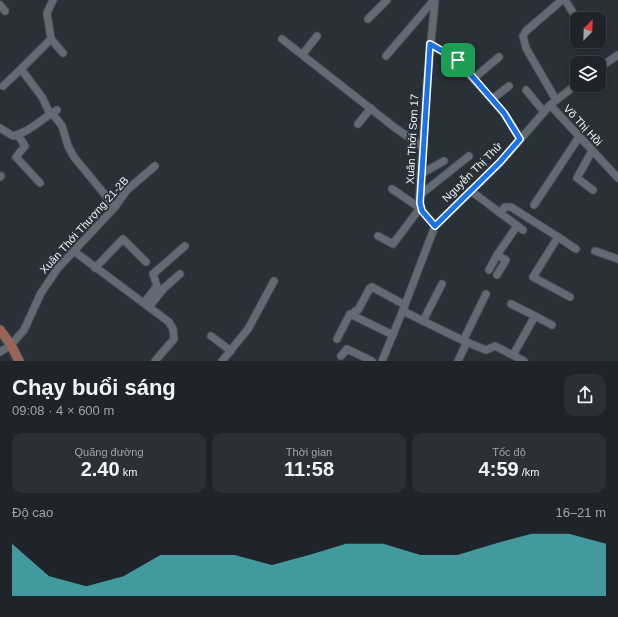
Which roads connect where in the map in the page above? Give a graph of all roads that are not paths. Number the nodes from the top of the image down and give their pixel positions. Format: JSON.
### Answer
{"nodes":[{"id":1,"x":53,"y":0,"type":"edge"},
{"id":2,"x":387,"y":0,"type":"edge"},
{"id":3,"x":435,"y":0,"type":"edge"},
{"id":4,"x":562,"y":0,"type":"edge"},
{"id":5,"x":565,"y":0,"type":"edge"},
{"id":6,"x":0,"y":5,"type":"edge"},
{"id":7,"x":6,"y":11,"type":"dead end"},
{"id":8,"x":573,"y":12,"type":"edge"},
{"id":9,"x":368,"y":19,"type":"dead end"},
{"id":10,"x":317,"y":36,"type":"dead end"},
{"id":11,"x":51,"y":39,"type":"junction"},
{"id":12,"x":282,"y":39,"type":"dead end"},
{"id":13,"x":430,"y":44,"type":"junction"},
{"id":14,"x":63,"y":53,"type":"dead end"},
{"id":15,"x":303,"y":54,"type":"junction"},
{"id":16,"x":618,"y":55,"type":"edge"},
{"id":17,"x":386,"y":56,"type":"dead end"},
{"id":18,"x":499,"y":57,"type":"dead end"},
{"id":19,"x":606,"y":63,"type":"edge"},
{"id":20,"x":21,"y":69,"type":"junction"},
{"id":21,"x":474,"y":78,"type":"junction"},
{"id":22,"x":3,"y":86,"type":"dead end"},
{"id":23,"x":509,"y":86,"type":"dead end"},
{"id":24,"x":570,"y":89,"type":"edge"},
{"id":25,"x":526,"y":90,"type":"dead end"},
{"id":26,"x":492,"y":99,"type":"junction"},
{"id":27,"x":556,"y":100,"type":"junction"},
{"id":28,"x":550,"y":105,"type":"junction"},
{"id":29,"x":371,"y":108,"type":"junction"},
{"id":30,"x":53,"y":112,"type":"junction"},
{"id":31,"x":544,"y":112,"type":"junction"},
{"id":32,"x":358,"y":124,"type":"dead end"},
{"id":33,"x":0,"y":128,"type":"edge"},
{"id":34,"x":18,"y":135,"type":"junction"},
{"id":35,"x":579,"y":137,"type":"junction"},
{"id":36,"x":520,"y":139,"type":"junction"},
{"id":37,"x":423,"y":147,"type":"junction"},
{"id":38,"x":592,"y":151,"type":"junction"},
{"id":39,"x":469,"y":156,"type":"dead end"},
{"id":40,"x":444,"y":160,"type":"dead end"},
{"id":41,"x":155,"y":166,"type":"dead end"},
{"id":42,"x":422,"y":174,"type":"junction"},
{"id":43,"x":618,"y":178,"type":"edge"},
{"id":44,"x":40,"y":183,"type":"dead end"},
{"id":45,"x":392,"y":189,"type":"dead end"},
{"id":46,"x":593,"y":190,"type":"dead end"},
{"id":47,"x":471,"y":191,"type":"junction"},
{"id":48,"x":420,"y":195,"type":"junction"},
{"id":49,"x":534,"y":205,"type":"dead end"},
{"id":50,"x":115,"y":207,"type":"junction"},
{"id":51,"x":420,"y":208,"type":"junction"},
{"id":52,"x":500,"y":213,"type":"junction"},
{"id":53,"x":435,"y":226,"type":"junction"},
{"id":54,"x":378,"y":236,"type":"dead end"},
{"id":55,"x":558,"y":237,"type":"junction"},
{"id":56,"x":185,"y":246,"type":"dead end"},
{"id":57,"x":576,"y":249,"type":"dead end"},
{"id":58,"x":595,"y":251,"type":"dead end"},
{"id":59,"x":75,"y":252,"type":"junction"},
{"id":60,"x":497,"y":255,"type":"junction"},
{"id":61,"x":618,"y":259,"type":"edge"},
{"id":62,"x":146,"y":262,"type":"dead end"},
{"id":63,"x":95,"y":268,"type":"junction"},
{"id":64,"x":489,"y":270,"type":"dead end"},
{"id":65,"x":180,"y":274,"type":"dead end"},
{"id":66,"x":497,"y":275,"type":"dead end"},
{"id":67,"x":274,"y":282,"type":"dead end"},
{"id":68,"x":442,"y":284,"type":"dead end"},
{"id":69,"x":486,"y":294,"type":"dead end"},
{"id":70,"x":570,"y":297,"type":"dead end"},
{"id":71,"x":511,"y":304,"type":"dead end"},
{"id":72,"x":146,"y":305,"type":"junction"},
{"id":73,"x":404,"y":308,"type":"junction"},
{"id":74,"x":355,"y":311,"type":"dead end"},
{"id":75,"x":535,"y":316,"type":"junction"},
{"id":76,"x":424,"y":321,"type":"junction"},
{"id":77,"x":552,"y":325,"type":"dead end"},
{"id":78,"x":0,"y":330,"type":"edge"},
{"id":79,"x":393,"y":335,"type":"junction"},
{"id":80,"x":211,"y":336,"type":"dead end"},
{"id":81,"x":337,"y":338,"type":"dead end"},
{"id":82,"x":465,"y":342,"type":"junction"},
{"id":83,"x":11,"y":345,"type":"junction"},
{"id":84,"x":231,"y":351,"type":"junction"},
{"id":85,"x":0,"y":352,"type":"edge"},
{"id":86,"x":341,"y":356,"type":"dead end"},
{"id":87,"x":514,"y":358,"type":"edge"},
{"id":88,"x":19,"y":361,"type":"edge"},
{"id":89,"x":155,"y":361,"type":"edge"},
{"id":90,"x":222,"y":361,"type":"edge"},
{"id":91,"x":372,"y":361,"type":"edge"},
{"id":92,"x":382,"y":361,"type":"edge"},
{"id":93,"x":458,"y":361,"type":"edge"},
{"id":94,"x":524,"y":361,"type":"edge"}],
"edges":[{"from":1,"to":11,"type":"street"},
{"from":2,"to":9,"type":"street"},
{"from":3,"to":13,"type":"street","name":"Xuân Thới Sơn 17"},
{"from":3,"to":17,"type":"street"},
{"from":4,"to":27,"type":"street"},
{"from":5,"to":8,"type":"street"},
{"from":6,"to":7,"type":"street"},
{"from":10,"to":15,"type":"street"},
{"from":11,"to":14,"type":"street"},
{"from":11,"to":20,"type":"street"},
{"from":12,"to":15,"type":"street"},
{"from":13,"to":21,"type":"street"},
{"from":13,"to":37,"type":"street","name":"Xuân Thới Sơn 17"},
{"from":15,"to":29,"type":"street"},
{"from":16,"to":19,"type":"street"},
{"from":18,"to":21,"type":"street"},
{"from":20,"to":22,"type":"street"},
{"from":20,"to":30,"type":"street"},
{"from":21,"to":26,"type":"street"},
{"from":23,"to":26,"type":"street"},
{"from":24,"to":27,"type":"street","name":"Nguyễn Thị Thử"},
{"from":25,"to":31,"type":"street"},
{"from":26,"to":36,"type":"street"},
{"from":27,"to":28,"type":"street","name":"Nguyễn Thị Thử"},
{"from":28,"to":31,"type":"street","name":"Nguyễn Thị Thử"},
{"from":28,"to":35,"type":"street","name":"Võ Thị Hồi"},
{"from":29,"to":32,"type":"street"},
{"from":29,"to":37,"type":"street"},
{"from":30,"to":34,"type":"street"},
{"from":30,"to":50,"type":"street"},
{"from":31,"to":36,"type":"street","name":"Nguyễn Thị Thử"},
{"from":33,"to":34,"type":"street"},
{"from":34,"to":44,"type":"street"},
{"from":35,"to":38,"type":"street","name":"Võ Thị Hồi"},
{"from":35,"to":49,"type":"street"},
{"from":36,"to":47,"type":"street","name":"Nguyễn Thị Thử"},
{"from":37,"to":42,"type":"street","name":"Xuân Thới Sơn 17"},
{"from":38,"to":43,"type":"street","name":"Võ Thị Hồi"},
{"from":38,"to":46,"type":"street"},
{"from":39,"to":48,"type":"street"},
{"from":40,"to":42,"type":"street"},
{"from":41,"to":50,"type":"street","name":"Xuân Thới Thượng 21-2B"},
{"from":42,"to":48,"type":"street","name":"Xuân Thới Sơn 17"},
{"from":45,"to":51,"type":"street"},
{"from":47,"to":52,"type":"street"},
{"from":47,"to":53,"type":"street","name":"Nguyễn Thị Thử"},
{"from":48,"to":51,"type":"street","name":"Xuân Thới Sơn 17"},
{"from":50,"to":59,"type":"street","name":"Xuân Thới Thượng 21-2B"},
{"from":51,"to":53,"type":"street"},
{"from":51,"to":54,"type":"street"},
{"from":52,"to":55,"type":"street"},
{"from":52,"to":60,"type":"street"},
{"from":53,"to":73,"type":"street","name":"Nguyễn Thị Thử"},
{"from":55,"to":57,"type":"street"},
{"from":55,"to":70,"type":"street"},
{"from":56,"to":72,"type":"street"},
{"from":58,"to":61,"type":"street"},
{"from":59,"to":63,"type":"street"},
{"from":59,"to":83,"type":"street","name":"Xuân Thới Thượng 21-2B"},
{"from":60,"to":64,"type":"street"},
{"from":60,"to":66,"type":"street"},
{"from":62,"to":63,"type":"street"},
{"from":63,"to":72,"type":"street"},
{"from":65,"to":72,"type":"street"},
{"from":67,"to":84,"type":"street"},
{"from":68,"to":76,"type":"street"},
{"from":69,"to":82,"type":"street"},
{"from":71,"to":75,"type":"street"},
{"from":72,"to":89,"type":"street"},
{"from":73,"to":74,"type":"street"},
{"from":73,"to":76,"type":"street"},
{"from":73,"to":79,"type":"street","name":"Nguyễn Thị Thử"},
{"from":75,"to":77,"type":"street"},
{"from":75,"to":87,"type":"street"},
{"from":76,"to":82,"type":"street"},
{"from":78,"to":83,"type":"main road"},
{"from":79,"to":81,"type":"street"},
{"from":79,"to":92,"type":"street","name":"Nguyễn Thị Thử"},
{"from":80,"to":84,"type":"street"},
{"from":82,"to":87,"type":"street"},
{"from":82,"to":93,"type":"street"},
{"from":83,"to":85,"type":"street","name":"Xuân Thới Thượng 21-2B"},
{"from":83,"to":88,"type":"main road"},
{"from":84,"to":90,"type":"street"},
{"from":86,"to":91,"type":"street"},
{"from":87,"to":94,"type":"street"}]}
